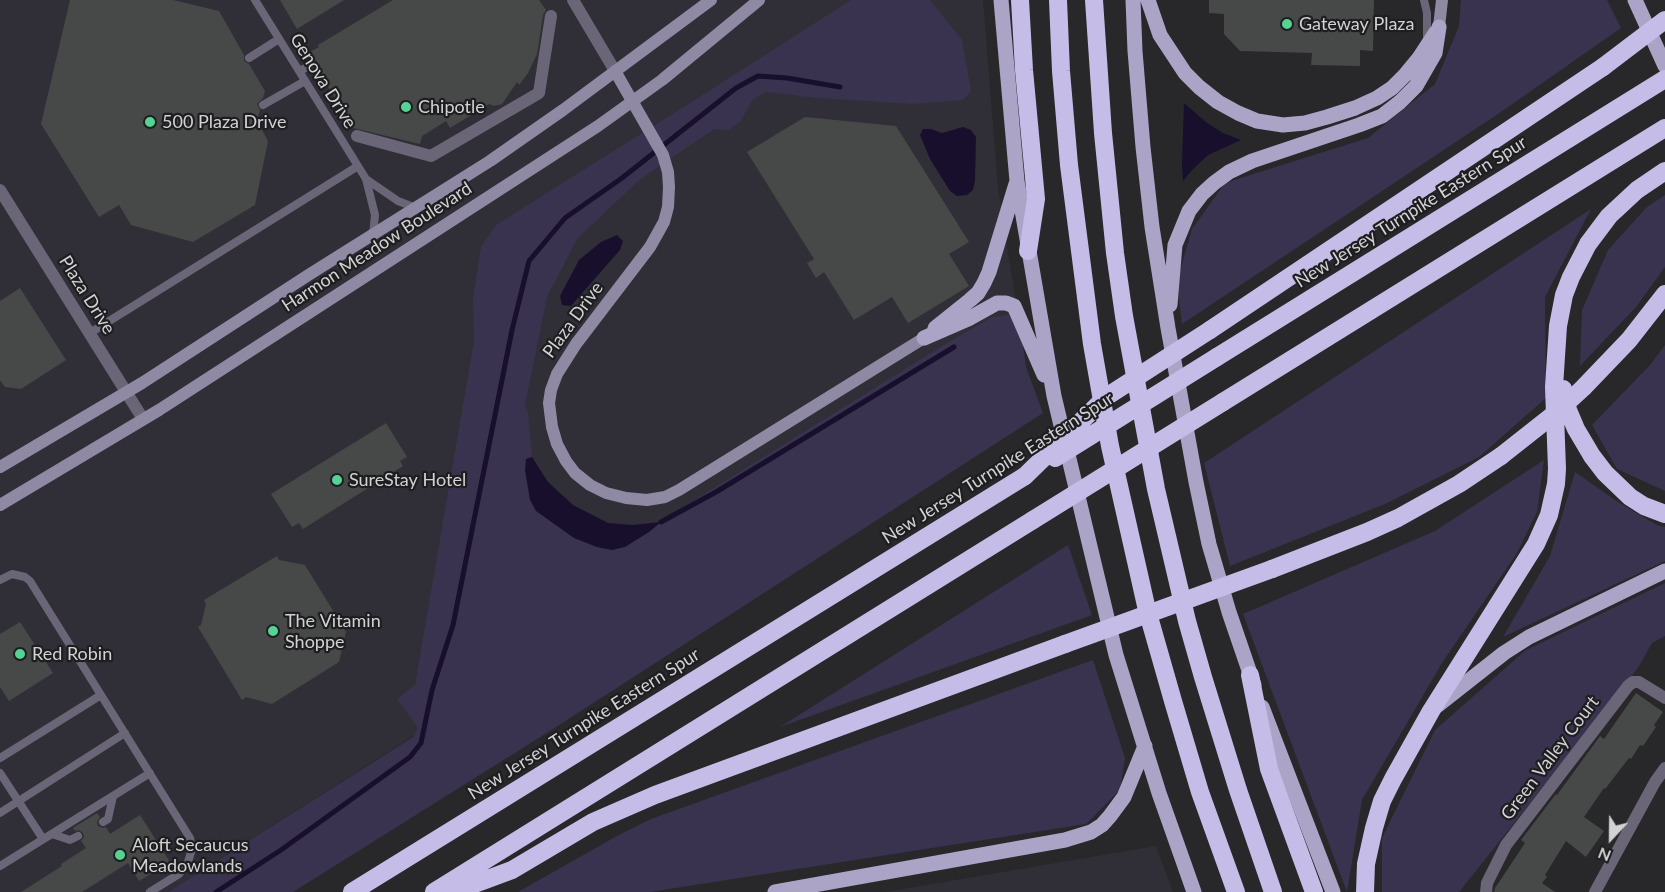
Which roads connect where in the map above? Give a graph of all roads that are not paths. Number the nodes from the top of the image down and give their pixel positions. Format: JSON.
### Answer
{"nodes":[{"id":1,"x":255,"y":0,"type":"edge"},
{"id":2,"x":573,"y":0,"type":"edge"},
{"id":3,"x":711,"y":0,"type":"edge"},
{"id":4,"x":759,"y":0,"type":"edge"},
{"id":5,"x":1001,"y":0,"type":"edge"},
{"id":6,"x":1020,"y":0,"type":"edge"},
{"id":7,"x":1058,"y":0,"type":"edge"},
{"id":8,"x":1094,"y":0,"type":"edge"},
{"id":9,"x":1133,"y":0,"type":"edge"},
{"id":10,"x":1148,"y":0,"type":"edge"},
{"id":11,"x":1424,"y":0,"type":"edge"},
{"id":12,"x":1442,"y":0,"type":"edge"},
{"id":13,"x":1635,"y":0,"type":"edge"},
{"id":14,"x":551,"y":16,"type":"dead end"},
{"id":15,"x":1665,"y":20,"type":"edge"},
{"id":16,"x":1439,"y":27,"type":"junction"},
{"id":17,"x":279,"y":39,"type":"junction"},
{"id":18,"x":1427,"y":45,"type":"junction"},
{"id":19,"x":249,"y":58,"type":"dead end"},
{"id":20,"x":312,"y":64,"type":"dead end"},
{"id":21,"x":1665,"y":66,"type":"edge"},
{"id":22,"x":300,"y":71,"type":"junction"},
{"id":23,"x":615,"y":71,"type":"junction"},
{"id":24,"x":1665,"y":79,"type":"edge"},
{"id":25,"x":305,"y":81,"type":"junction"},
{"id":26,"x":633,"y":102,"type":"junction"},
{"id":27,"x":263,"y":105,"type":"dead end"},
{"id":28,"x":1665,"y":128,"type":"edge"},
{"id":29,"x":357,"y":136,"type":"dead end"},
{"id":30,"x":358,"y":166,"type":"junction"},
{"id":31,"x":1659,"y":175,"type":"edge"},
{"id":32,"x":366,"y":178,"type":"junction"},
{"id":33,"x":1017,"y":181,"type":"junction"},
{"id":34,"x":0,"y":189,"type":"edge"},
{"id":35,"x":416,"y":208,"type":"junction"},
{"id":36,"x":373,"y":235,"type":"junction"},
{"id":37,"x":1028,"y":251,"type":"junction"},
{"id":38,"x":1665,"y":294,"type":"edge"},
{"id":39,"x":1168,"y":328,"type":"junction"},
{"id":40,"x":90,"y":333,"type":"junction"},
{"id":41,"x":924,"y":338,"type":"junction"},
{"id":42,"x":1556,"y":362,"type":"junction"},
{"id":43,"x":126,"y":393,"type":"junction"},
{"id":44,"x":1054,"y":396,"type":"junction"},
{"id":45,"x":143,"y":419,"type":"junction"},
{"id":46,"x":0,"y":467,"type":"edge"},
{"id":47,"x":1025,"y":476,"type":"junction"},
{"id":48,"x":0,"y":505,"type":"edge"},
{"id":49,"x":1665,"y":514,"type":"edge"},
{"id":50,"x":1665,"y":571,"type":"edge"},
{"id":51,"x":0,"y":580,"type":"edge"},
{"id":52,"x":1250,"y":675,"type":"junction"},
{"id":53,"x":101,"y":695,"type":"junction"},
{"id":54,"x":1665,"y":698,"type":"edge"},
{"id":55,"x":1431,"y":711,"type":"junction"},
{"id":56,"x":125,"y":733,"type":"junction"},
{"id":57,"x":1145,"y":746,"type":"junction"},
{"id":58,"x":0,"y":758,"type":"edge"},
{"id":59,"x":1665,"y":768,"type":"edge"},
{"id":60,"x":0,"y":772,"type":"edge"},
{"id":61,"x":150,"y":773,"type":"junction"},
{"id":62,"x":112,"y":796,"type":"junction"},
{"id":63,"x":18,"y":801,"type":"junction"},
{"id":64,"x":0,"y":813,"type":"edge"},
{"id":65,"x":103,"y":822,"type":"dead end"},
{"id":66,"x":52,"y":834,"type":"junction"},
{"id":67,"x":78,"y":836,"type":"dead end"},
{"id":68,"x":43,"y":839,"type":"junction"},
{"id":69,"x":0,"y":866,"type":"edge"},
{"id":70,"x":150,"y":892,"type":"edge"},
{"id":71,"x":352,"y":892,"type":"edge"},
{"id":72,"x":434,"y":892,"type":"edge"},
{"id":73,"x":453,"y":892,"type":"edge"},
{"id":74,"x":775,"y":892,"type":"edge"},
{"id":75,"x":1194,"y":892,"type":"edge"},
{"id":76,"x":1236,"y":892,"type":"edge"},
{"id":77,"x":1273,"y":892,"type":"edge"},
{"id":78,"x":1314,"y":892,"type":"edge"},
{"id":79,"x":1333,"y":892,"type":"edge"},
{"id":80,"x":1365,"y":892,"type":"edge"},
{"id":81,"x":1486,"y":892,"type":"edge"},
{"id":82,"x":1595,"y":892,"type":"edge"}],
"edges":[{"from":1,"to":17,"type":"lane","name":"Genova Drive"},
{"from":2,"to":23,"type":"street","name":"Plaza Drive"},
{"from":3,"to":23,"type":"street","name":"Harmon Meadow Boulevard"},
{"from":4,"to":26,"type":"street","name":"Harmon Meadow Boulevard"},
{"from":5,"to":33,"type":"main road"},
{"from":6,"to":37,"type":"highway"},
{"from":7,"to":76,"type":"highway"},
{"from":8,"to":77,"type":"highway"},
{"from":9,"to":39,"type":"main road"},
{"from":10,"to":18,"type":"main road"},
{"from":11,"to":18,"type":"lane"},
{"from":12,"to":16,"type":"street"},
{"from":13,"to":21,"type":"main road"},
{"from":14,"to":29,"type":"street"},
{"from":15,"to":47,"type":"highway","bridge":true},
{"from":16,"to":18,"type":"main road"},
{"from":16,"to":39,"type":"main road"},
{"from":17,"to":19,"type":"lane"},
{"from":17,"to":22,"type":"lane","name":"Genova Drive"},
{"from":20,"to":22,"type":"lane"},
{"from":22,"to":25,"type":"lane","name":"Genova Drive"},
{"from":23,"to":26,"type":"street","name":"Plaza Drive"},
{"from":23,"to":35,"type":"street","name":"Harmon Meadow Boulevard"},
{"from":24,"to":47,"type":"highway","name":"New Jersey Turnpike Eastern Spur","bridge":true},
{"from":25,"to":27,"type":"lane"},
{"from":25,"to":30,"type":"lane","name":"Genova Drive"},
{"from":26,"to":41,"type":"street","name":"Plaza Drive"},
{"from":26,"to":45,"type":"street","name":"Harmon Meadow Boulevard"},
{"from":28,"to":72,"type":"highway","bridge":true},
{"from":30,"to":32,"type":"lane","name":"Genova Drive"},
{"from":30,"to":40,"type":"lane"},
{"from":31,"to":42,"type":"highway"},
{"from":32,"to":35,"type":"lane","name":"Genova Drive"},
{"from":32,"to":36,"type":"lane","name":"Genova Drive"},
{"from":33,"to":37,"type":"main road"},
{"from":33,"to":41,"type":"main road"},
{"from":34,"to":40,"type":"street","name":"Plaza Drive"},
{"from":35,"to":36,"type":"street","name":"Harmon Meadow Boulevard"},
{"from":36,"to":43,"type":"street","name":"Harmon Meadow Boulevard"},
{"from":37,"to":44,"type":"main road"},
{"from":38,"to":73,"type":"highway","bridge":true},
{"from":39,"to":52,"type":"main road"},
{"from":40,"to":43,"type":"street","name":"Plaza Drive"},
{"from":41,"to":44,"type":"main road"},
{"from":42,"to":49,"type":"highway"},
{"from":42,"to":55,"type":"highway"},
{"from":43,"to":45,"type":"street","name":"Plaza Drive"},
{"from":43,"to":46,"type":"street","name":"Harmon Meadow Boulevard"},
{"from":44,"to":57,"type":"main road"},
{"from":45,"to":48,"type":"street","name":"Harmon Meadow Boulevard"},
{"from":47,"to":71,"type":"highway","name":"New Jersey Turnpike Eastern Spur"},
{"from":50,"to":55,"type":"main road"},
{"from":51,"to":53,"type":"lane"},
{"from":52,"to":78,"type":"highway"},
{"from":52,"to":79,"type":"main road"},
{"from":53,"to":56,"type":"lane"},
{"from":53,"to":58,"type":"lane"},
{"from":54,"to":81,"type":"street","name":"Green Valley Court"},
{"from":55,"to":80,"type":"highway"},
{"from":56,"to":61,"type":"lane"},
{"from":56,"to":63,"type":"lane"},
{"from":57,"to":74,"type":"main road"},
{"from":57,"to":75,"type":"main road"},
{"from":59,"to":82,"type":"street"},
{"from":60,"to":63,"type":"lane"},
{"from":61,"to":62,"type":"lane"},
{"from":61,"to":70,"type":"lane"},
{"from":62,"to":65,"type":"lane"},
{"from":62,"to":66,"type":"lane"},
{"from":63,"to":64,"type":"lane"},
{"from":63,"to":68,"type":"lane"},
{"from":66,"to":67,"type":"lane"},
{"from":66,"to":68,"type":"lane"},
{"from":68,"to":69,"type":"lane"}]}
